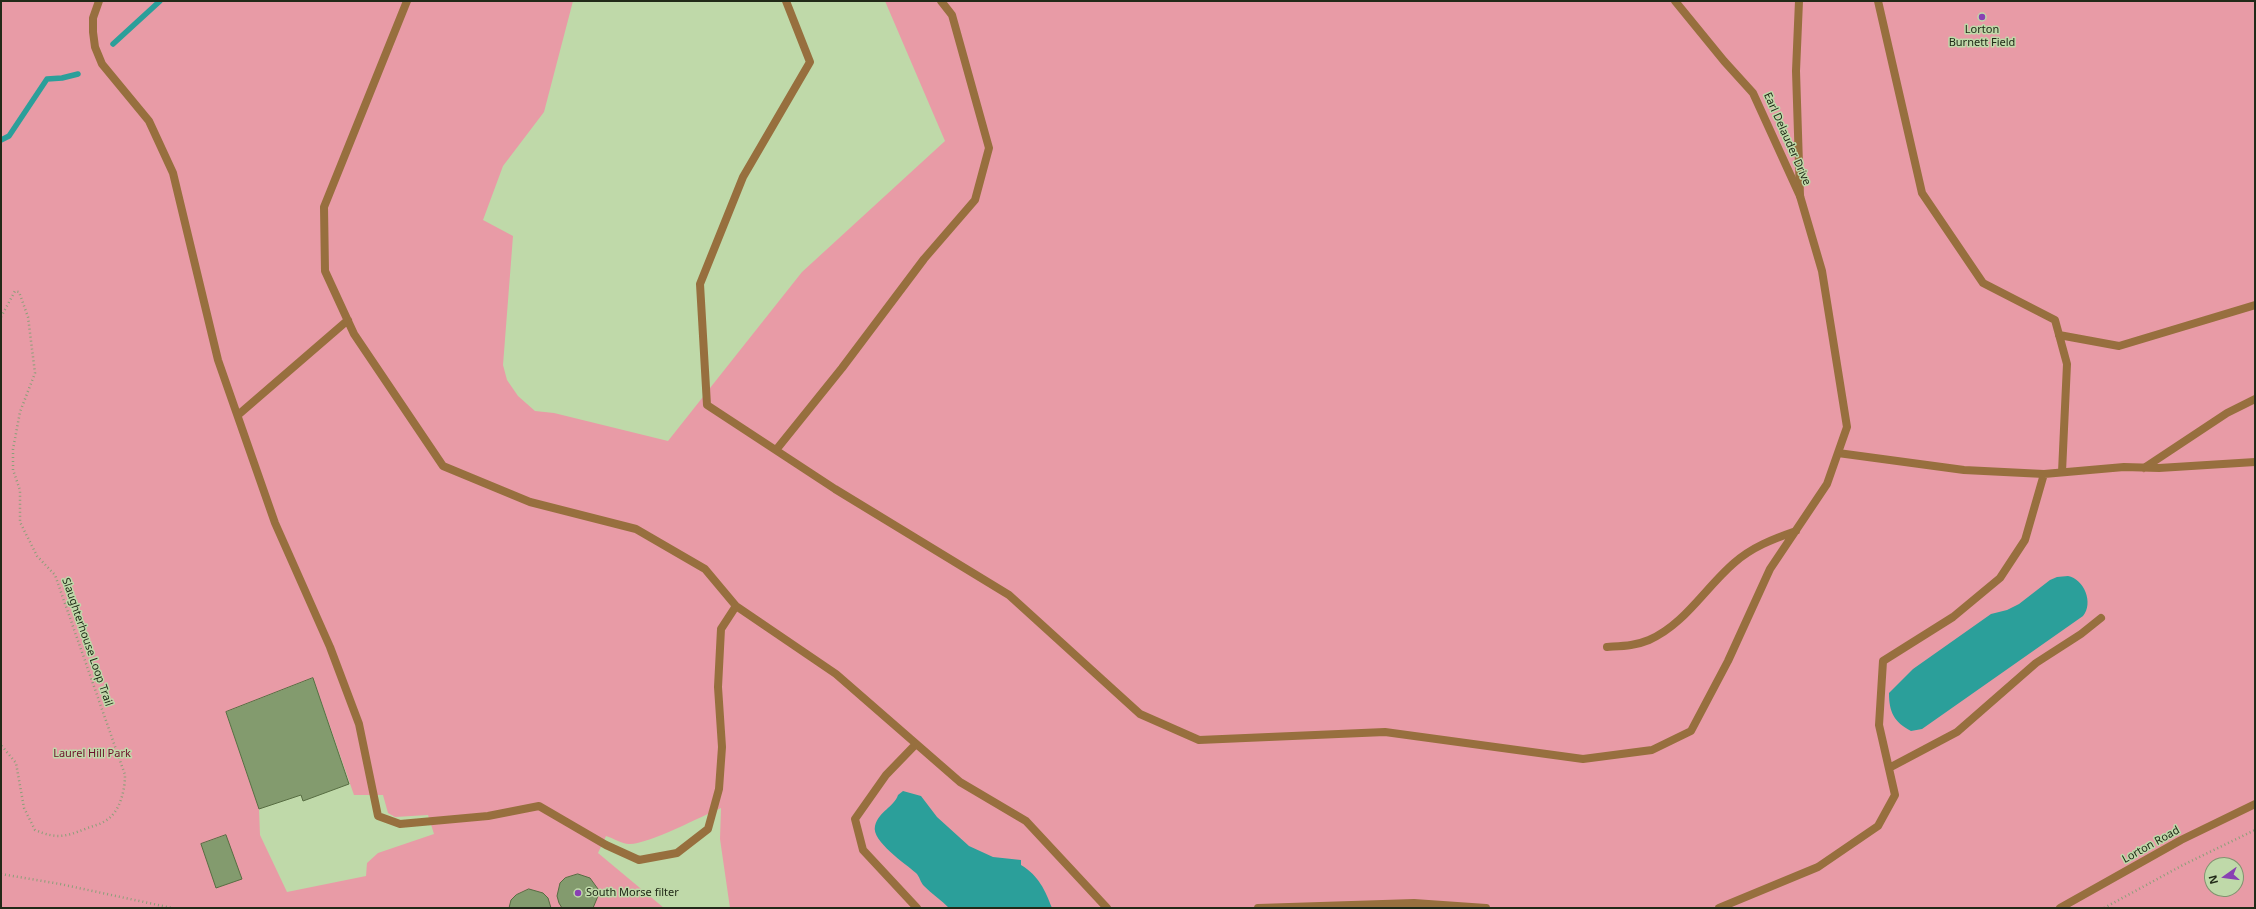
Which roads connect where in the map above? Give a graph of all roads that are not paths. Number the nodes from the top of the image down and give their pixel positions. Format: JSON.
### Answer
{"nodes":[{"id":1,"x":99,"y":1,"type":"edge"},
{"id":2,"x":786,"y":1,"type":"edge"},
{"id":3,"x":941,"y":1,"type":"edge"},
{"id":4,"x":1675,"y":1,"type":"edge"},
{"id":5,"x":1799,"y":1,"type":"edge"},
{"id":6,"x":1878,"y":1,"type":"edge"},
{"id":7,"x":404,"y":3,"type":"edge"},
{"id":8,"x":1800,"y":196,"type":"junction"},
{"id":9,"x":2255,"y":305,"type":"edge"},
{"id":10,"x":348,"y":320,"type":"junction"},
{"id":11,"x":2059,"y":335,"type":"junction"},
{"id":12,"x":2255,"y":400,"type":"edge"},
{"id":13,"x":238,"y":415,"type":"junction"},
{"id":14,"x":776,"y":450,"type":"junction"},
{"id":15,"x":1838,"y":453,"type":"junction"},
{"id":16,"x":2255,"y":462,"type":"edge"},
{"id":17,"x":2144,"y":468,"type":"junction"},
{"id":18,"x":2062,"y":472,"type":"junction"},
{"id":19,"x":2044,"y":474,"type":"junction"},
{"id":20,"x":1796,"y":531,"type":"junction"},
{"id":21,"x":736,"y":606,"type":"junction"},
{"id":22,"x":2101,"y":618,"type":"dead end"},
{"id":23,"x":1607,"y":647,"type":"dead end"},
{"id":24,"x":916,"y":745,"type":"junction"},
{"id":25,"x":1889,"y":768,"type":"junction"},
{"id":26,"x":2255,"y":804,"type":"edge"},
{"id":27,"x":916,"y":908,"type":"edge"},
{"id":28,"x":1107,"y":908,"type":"edge"},
{"id":29,"x":1258,"y":908,"type":"edge"},
{"id":30,"x":1486,"y":908,"type":"edge"},
{"id":31,"x":1718,"y":908,"type":"edge"},
{"id":32,"x":2060,"y":908,"type":"edge"}],
"edges":[{"from":1,"to":13,"type":"street"},
{"from":2,"to":14,"type":"street"},
{"from":3,"to":14,"type":"street"},
{"from":4,"to":8,"type":"street","name":"Earl Delauder Drive"},
{"from":5,"to":8,"type":"street"},
{"from":6,"to":11,"type":"street"},
{"from":7,"to":10,"type":"street"},
{"from":8,"to":15,"type":"street"},
{"from":9,"to":11,"type":"street"},
{"from":10,"to":13,"type":"street"},
{"from":10,"to":21,"type":"street"},
{"from":11,"to":18,"type":"street"},
{"from":12,"to":17,"type":"street"},
{"from":13,"to":21,"type":"street"},
{"from":14,"to":20,"type":"street"},
{"from":15,"to":19,"type":"street"},
{"from":15,"to":20,"type":"street"},
{"from":16,"to":17,"type":"street"},
{"from":17,"to":18,"type":"street"},
{"from":18,"to":19,"type":"street"},
{"from":19,"to":25,"type":"street"},
{"from":20,"to":23,"type":"street"},
{"from":21,"to":24,"type":"street"},
{"from":22,"to":25,"type":"street"},
{"from":24,"to":27,"type":"street"},
{"from":24,"to":28,"type":"street"},
{"from":25,"to":31,"type":"street"},
{"from":26,"to":32,"type":"street","name":"Lorton Road"},
{"from":29,"to":30,"type":"street"}]}
